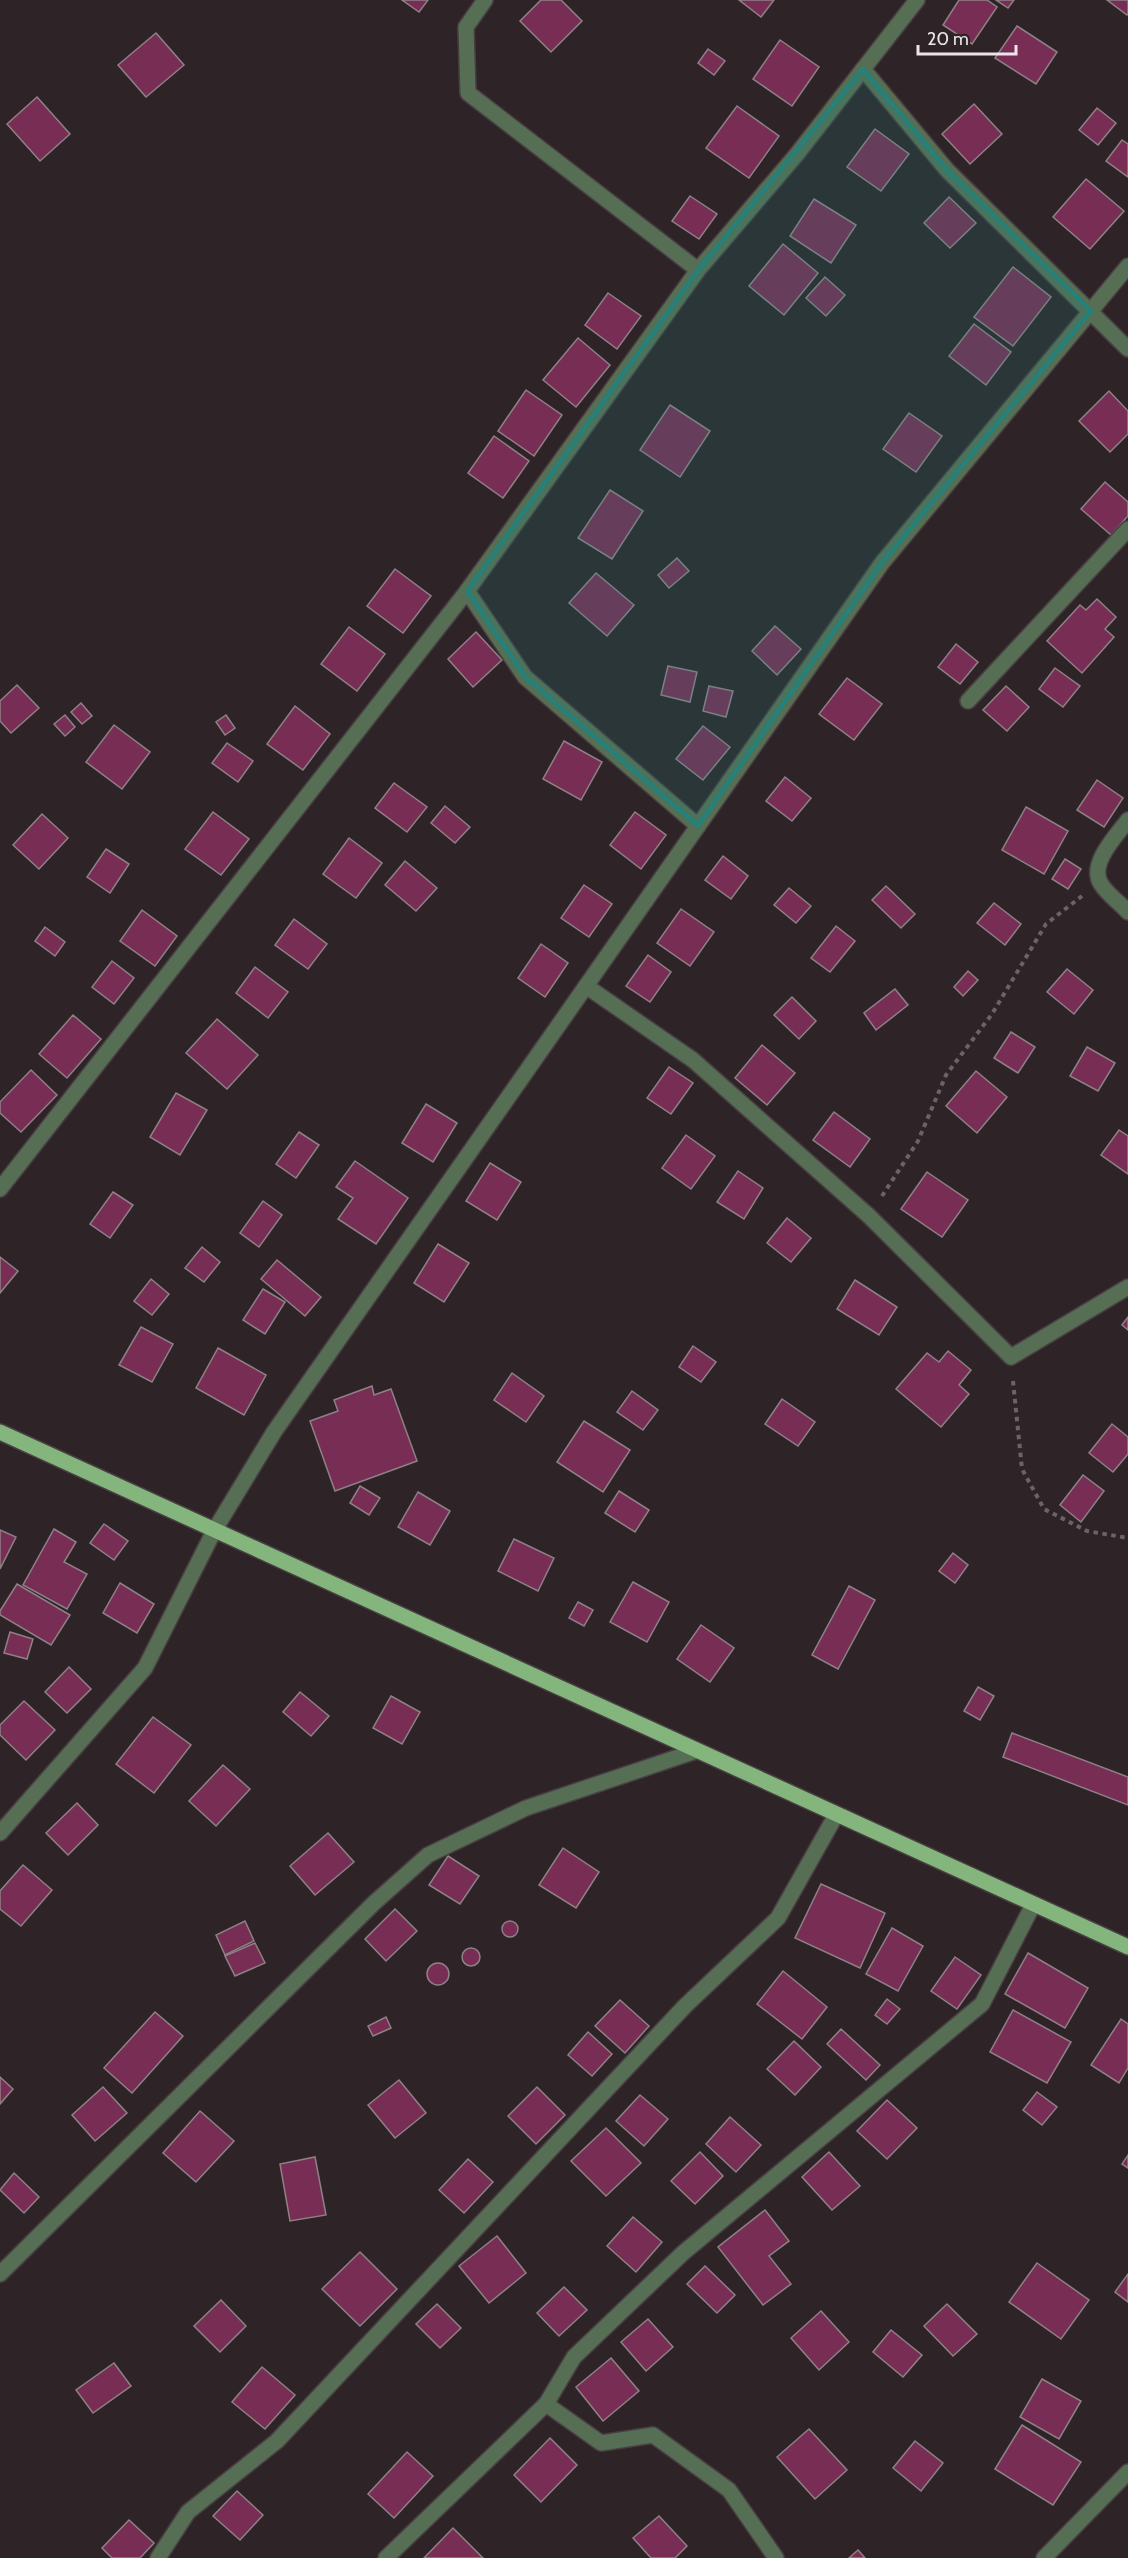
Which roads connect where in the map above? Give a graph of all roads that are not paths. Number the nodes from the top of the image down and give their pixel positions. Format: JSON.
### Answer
{"nodes":[{"id":1,"x":485,"y":0,"type":"edge"},
{"id":2,"x":917,"y":0,"type":"edge"},
{"id":3,"x":863,"y":69,"type":"junction"},
{"id":4,"x":1128,"y":266,"type":"edge"},
{"id":5,"x":698,"y":270,"type":"junction"},
{"id":6,"x":1091,"y":311,"type":"junction"},
{"id":7,"x":1128,"y":349,"type":"edge"},
{"id":8,"x":1128,"y":530,"type":"edge"},
{"id":9,"x":467,"y":591,"type":"junction"},
{"id":10,"x":968,"y":701,"type":"dead end"},
{"id":11,"x":1128,"y":820,"type":"edge"},
{"id":12,"x":698,"y":826,"type":"junction"},
{"id":13,"x":1128,"y":912,"type":"edge"},
{"id":14,"x":586,"y":986,"type":"junction"},
{"id":15,"x":0,"y":1189,"type":"edge"},
{"id":16,"x":1128,"y":1287,"type":"edge"},
{"id":17,"x":0,"y":1432,"type":"edge"},
{"id":18,"x":214,"y":1530,"type":"junction"},
{"id":19,"x":696,"y":1751,"type":"junction"},
{"id":20,"x":836,"y":1815,"type":"junction"},
{"id":21,"x":0,"y":1833,"type":"edge"},
{"id":22,"x":1032,"y":1905,"type":"junction"},
{"id":23,"x":1128,"y":1947,"type":"edge"},
{"id":24,"x":0,"y":2274,"type":"edge"},
{"id":25,"x":546,"y":2404,"type":"junction"},
{"id":26,"x":1128,"y":2472,"type":"edge"},
{"id":27,"x":158,"y":2558,"type":"edge"},
{"id":28,"x":386,"y":2558,"type":"edge"},
{"id":29,"x":776,"y":2558,"type":"edge"},
{"id":30,"x":1044,"y":2558,"type":"edge"}],
"edges":[{"from":1,"to":5,"type":"street"},
{"from":2,"to":3,"type":"street"},
{"from":3,"to":5,"type":"street"},
{"from":3,"to":6,"type":"street"},
{"from":4,"to":6,"type":"street"},
{"from":5,"to":9,"type":"street"},
{"from":6,"to":7,"type":"street"},
{"from":6,"to":12,"type":"street"},
{"from":8,"to":10,"type":"street"},
{"from":9,"to":12,"type":"street"},
{"from":9,"to":15,"type":"street"},
{"from":11,"to":13,"type":"street"},
{"from":12,"to":14,"type":"street"},
{"from":14,"to":16,"type":"street"},
{"from":14,"to":18,"type":"street"},
{"from":17,"to":18,"type":"main road"},
{"from":18,"to":19,"type":"main road"},
{"from":18,"to":21,"type":"street"},
{"from":19,"to":20,"type":"main road"},
{"from":19,"to":24,"type":"street"},
{"from":20,"to":22,"type":"main road"},
{"from":20,"to":27,"type":"street"},
{"from":22,"to":23,"type":"main road"},
{"from":22,"to":25,"type":"street"},
{"from":25,"to":28,"type":"street"},
{"from":25,"to":29,"type":"street"},
{"from":26,"to":30,"type":"street"}]}
